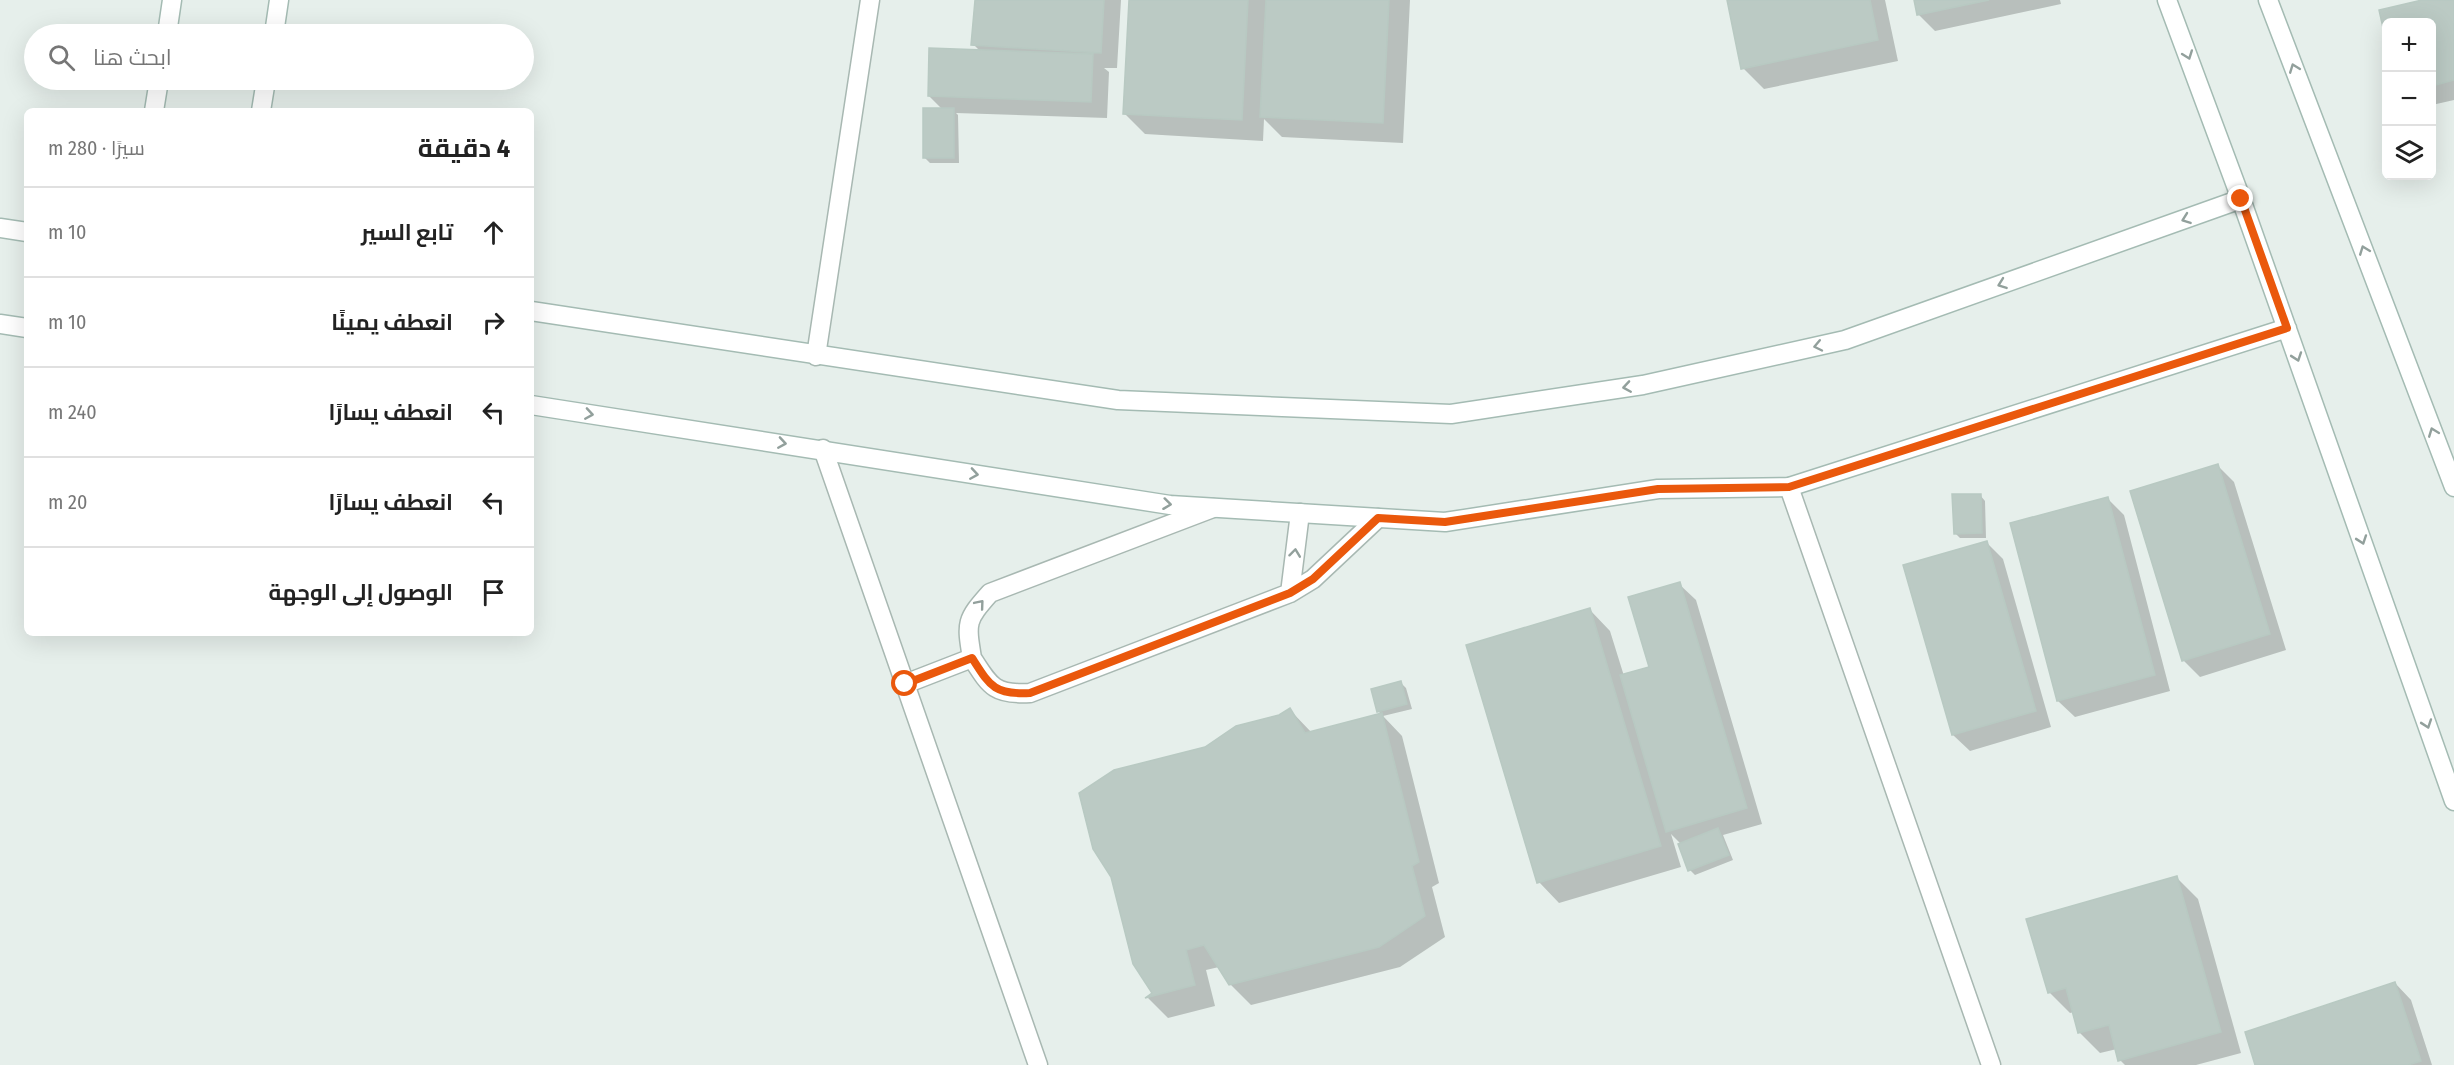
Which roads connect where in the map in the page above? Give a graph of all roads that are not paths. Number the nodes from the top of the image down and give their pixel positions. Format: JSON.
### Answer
{"nodes":[{"id":1,"x":172,"y":0,"type":"edge"},
{"id":2,"x":279,"y":0,"type":"edge"},
{"id":3,"x":870,"y":0,"type":"edge"},
{"id":4,"x":2167,"y":0,"type":"edge"},
{"id":5,"x":2268,"y":0,"type":"edge"},
{"id":6,"x":168,"y":24,"type":"edge"},
{"id":7,"x":275,"y":24,"type":"edge"},
{"id":8,"x":157,"y":90,"type":"edge"},
{"id":9,"x":264,"y":90,"type":"edge"},
{"id":10,"x":154,"y":108,"type":"edge"},
{"id":11,"x":261,"y":108,"type":"edge"},
{"id":12,"x":2241,"y":199,"type":"junction"},
{"id":13,"x":0,"y":228,"type":"edge"},
{"id":14,"x":24,"y":232,"type":"edge"},
{"id":15,"x":534,"y":311,"type":"edge"},
{"id":16,"x":0,"y":324,"type":"edge"},
{"id":17,"x":24,"y":328,"type":"edge"},
{"id":18,"x":2287,"y":328,"type":"junction"},
{"id":19,"x":816,"y":356,"type":"junction"},
{"id":20,"x":534,"y":405,"type":"edge"},
{"id":21,"x":822,"y":449,"type":"junction"},
{"id":22,"x":1789,"y":487,"type":"junction"},
{"id":23,"x":2454,"y":487,"type":"edge"},
{"id":24,"x":1213,"y":508,"type":"junction"},
{"id":25,"x":1300,"y":513,"type":"junction"},
{"id":26,"x":1378,"y":518,"type":"junction"},
{"id":27,"x":1290,"y":593,"type":"junction"},
{"id":28,"x":972,"y":658,"type":"junction"},
{"id":29,"x":905,"y":684,"type":"junction"},
{"id":30,"x":2454,"y":801,"type":"edge"},
{"id":31,"x":1038,"y":1065,"type":"edge"},
{"id":32,"x":1991,"y":1065,"type":"edge"}],
"edges":[{"from":1,"to":6,"type":"street"},
{"from":2,"to":7,"type":"street"},
{"from":3,"to":19,"type":"street"},
{"from":4,"to":12,"type":"street","one_way":true},
{"from":23,"to":5,"type":"street","one_way":true},
{"from":8,"to":10,"type":"street"},
{"from":9,"to":11,"type":"street"},
{"from":12,"to":18,"type":"street"},
{"from":12,"to":19,"type":"street","one_way":true},
{"from":13,"to":14,"type":"street"},
{"from":15,"to":19,"type":"street"},
{"from":16,"to":17,"type":"street"},
{"from":18,"to":22,"type":"street"},
{"from":18,"to":30,"type":"street","one_way":true},
{"from":20,"to":21,"type":"street","one_way":true},
{"from":21,"to":24,"type":"street","one_way":true},
{"from":21,"to":29,"type":"street"},
{"from":22,"to":26,"type":"street"},
{"from":22,"to":32,"type":"street"},
{"from":24,"to":25,"type":"street"},
{"from":28,"to":24,"type":"street","one_way":true},
{"from":25,"to":26,"type":"street"},
{"from":27,"to":25,"type":"street","one_way":true},
{"from":26,"to":27,"type":"street"},
{"from":27,"to":28,"type":"street"},
{"from":28,"to":29,"type":"street"},
{"from":29,"to":31,"type":"street"}]}
